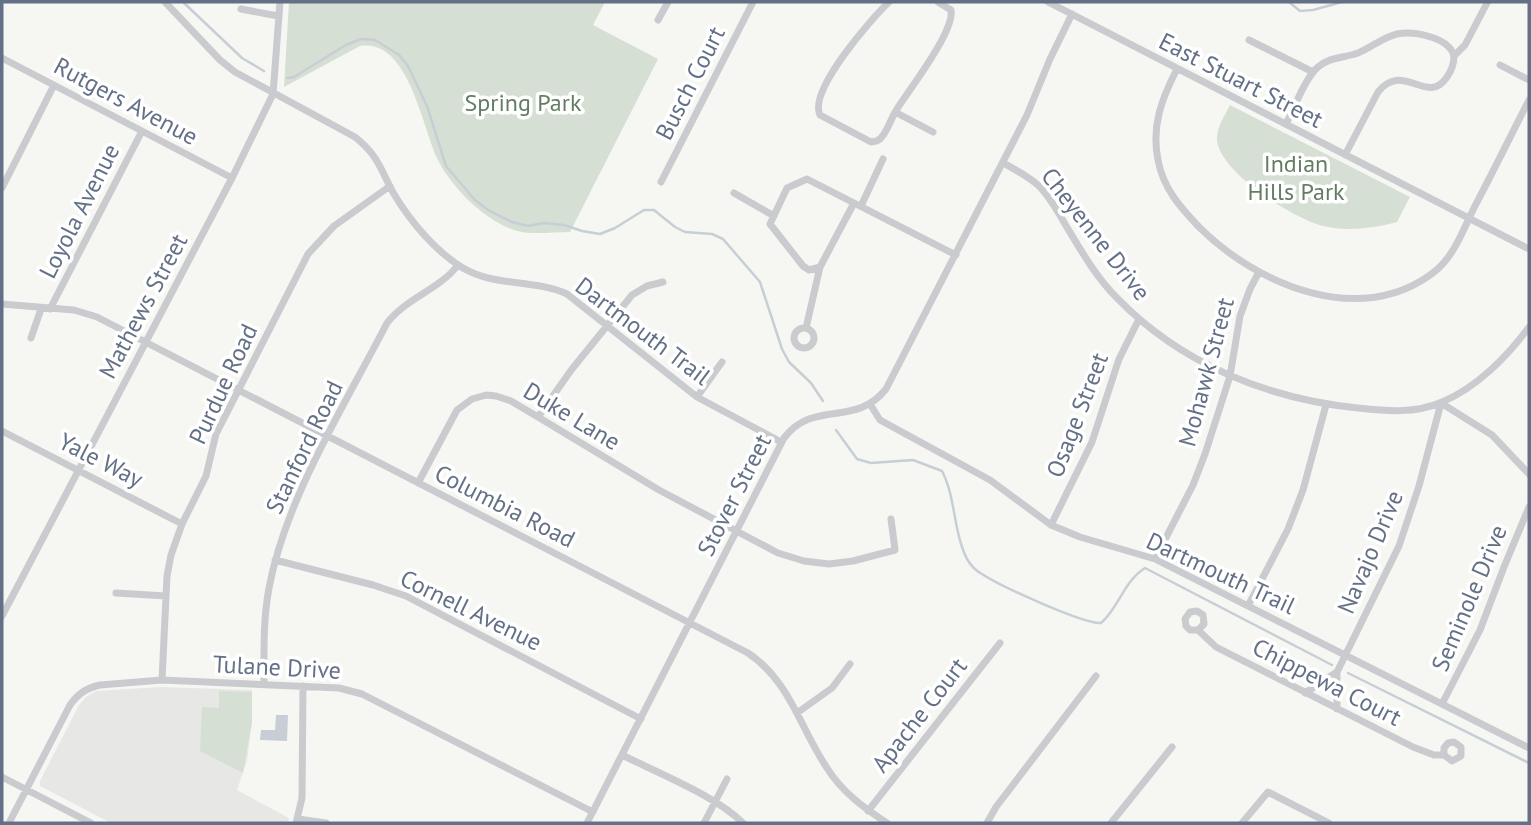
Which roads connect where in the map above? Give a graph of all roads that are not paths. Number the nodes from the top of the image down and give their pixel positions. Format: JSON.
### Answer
{"nodes":[{"id":1,"x":165,"y":2,"type":"edge"},
{"id":2,"x":280,"y":2,"type":"edge"},
{"id":3,"x":668,"y":2,"type":"edge"},
{"id":4,"x":753,"y":2,"type":"edge"},
{"id":5,"x":889,"y":2,"type":"edge"},
{"id":6,"x":938,"y":2,"type":"edge"},
{"id":7,"x":1048,"y":2,"type":"edge"},
{"id":8,"x":1487,"y":3,"type":"edge"},
{"id":9,"x":241,"y":9,"type":"dead end"},
{"id":10,"x":1072,"y":14,"type":"junction"},
{"id":11,"x":278,"y":16,"type":"junction"},
{"id":12,"x":658,"y":20,"type":"dead end"},
{"id":13,"x":1250,"y":40,"type":"dead end"},
{"id":14,"x":1454,"y":56,"type":"junction"},
{"id":15,"x":2,"y":58,"type":"edge"},
{"id":16,"x":1500,"y":65,"type":"dead end"},
{"id":17,"x":1177,"y":69,"type":"junction"},
{"id":18,"x":1313,"y":72,"type":"junction"},
{"id":19,"x":1529,"y":80,"type":"edge"},
{"id":20,"x":54,"y":85,"type":"junction"},
{"id":21,"x":273,"y":94,"type":"junction"},
{"id":22,"x":1529,"y":100,"type":"edge"},
{"id":23,"x":895,"y":112,"type":"junction"},
{"id":24,"x":1286,"y":124,"type":"junction"},
{"id":25,"x":142,"y":131,"type":"junction"},
{"id":26,"x":933,"y":132,"type":"dead end"},
{"id":27,"x":1345,"y":155,"type":"junction"},
{"id":28,"x":883,"y":159,"type":"dead end"},
{"id":29,"x":1003,"y":163,"type":"junction"},
{"id":30,"x":232,"y":178,"type":"junction"},
{"id":31,"x":661,"y":182,"type":"dead end"},
{"id":32,"x":390,"y":186,"type":"junction"},
{"id":33,"x":2,"y":188,"type":"edge"},
{"id":34,"x":734,"y":193,"type":"dead end"},
{"id":35,"x":857,"y":204,"type":"junction"},
{"id":36,"x":774,"y":215,"type":"junction"},
{"id":37,"x":1469,"y":218,"type":"junction"},
{"id":38,"x":1529,"y":249,"type":"edge"},
{"id":39,"x":956,"y":255,"type":"junction"},
{"id":40,"x":458,"y":264,"type":"junction"},
{"id":41,"x":820,"y":267,"type":"junction"},
{"id":42,"x":1259,"y":272,"type":"junction"},
{"id":43,"x":663,"y":282,"type":"dead end"},
{"id":44,"x":2,"y":304,"type":"edge"},
{"id":45,"x":41,"y":309,"type":"junction"},
{"id":46,"x":50,"y":309,"type":"junction"},
{"id":47,"x":1139,"y":319,"type":"junction"},
{"id":48,"x":607,"y":326,"type":"junction"},
{"id":49,"x":1529,"y":327,"type":"edge"},
{"id":50,"x":806,"y":328,"type":"dead end"},
{"id":51,"x":31,"y":338,"type":"dead end"},
{"id":52,"x":146,"y":342,"type":"junction"},
{"id":53,"x":722,"y":362,"type":"dead end"},
{"id":54,"x":1230,"y":376,"type":"junction"},
{"id":55,"x":238,"y":390,"type":"junction"},
{"id":56,"x":697,"y":397,"type":"junction"},
{"id":57,"x":1441,"y":403,"type":"junction"},
{"id":58,"x":870,"y":404,"type":"junction"},
{"id":59,"x":1326,"y":405,"type":"junction"},
{"id":60,"x":538,"y":417,"type":"junction"},
{"id":61,"x":2,"y":431,"type":"edge"},
{"id":62,"x":328,"y":436,"type":"junction"},
{"id":63,"x":782,"y":442,"type":"junction"},
{"id":64,"x":78,"y":470,"type":"junction"},
{"id":65,"x":1529,"y":474,"type":"edge"},
{"id":66,"x":418,"y":483,"type":"junction"},
{"id":67,"x":1529,"y":508,"type":"edge"},
{"id":68,"x":891,"y":519,"type":"dead end"},
{"id":69,"x":182,"y":524,"type":"junction"},
{"id":70,"x":1051,"y":525,"type":"junction"},
{"id":71,"x":737,"y":531,"type":"junction"},
{"id":72,"x":1155,"y":559,"type":"junction"},
{"id":73,"x":275,"y":560,"type":"junction"},
{"id":74,"x":116,"y":593,"type":"dead end"},
{"id":75,"x":166,"y":596,"type":"junction"},
{"id":76,"x":1248,"y":606,"type":"junction"},
{"id":77,"x":2,"y":616,"type":"edge"},
{"id":78,"x":690,"y":622,"type":"junction"},
{"id":79,"x":1198,"y":630,"type":"dead end"},
{"id":80,"x":1000,"y":643,"type":"dead end"},
{"id":81,"x":1346,"y":655,"type":"junction"},
{"id":82,"x":850,"y":664,"type":"dead end"},
{"id":83,"x":1337,"y":672,"type":"junction"},
{"id":84,"x":1096,"y":676,"type":"dead end"},
{"id":85,"x":162,"y":680,"type":"junction"},
{"id":86,"x":264,"y":684,"type":"junction"},
{"id":87,"x":303,"y":686,"type":"junction"},
{"id":88,"x":1305,"y":693,"type":"junction"},
{"id":89,"x":1442,"y":704,"type":"junction"},
{"id":90,"x":1337,"y":709,"type":"junction"},
{"id":91,"x":797,"y":713,"type":"junction"},
{"id":92,"x":641,"y":719,"type":"junction"},
{"id":93,"x":1172,"y":747,"type":"dead end"},
{"id":94,"x":1529,"y":748,"type":"edge"},
{"id":95,"x":622,"y":755,"type":"junction"},
{"id":96,"x":1444,"y":755,"type":"dead end"},
{"id":97,"x":2,"y":777,"type":"edge"},
{"id":98,"x":727,"y":779,"type":"dead end"},
{"id":99,"x":26,"y":790,"type":"junction"},
{"id":100,"x":715,"y":801,"type":"junction"},
{"id":101,"x":867,"y":811,"type":"junction"},
{"id":102,"x":593,"y":812,"type":"junction"},
{"id":103,"x":297,"y":821,"type":"edge"},
{"id":104,"x":9,"y":823,"type":"edge"},
{"id":105,"x":91,"y":823,"type":"edge"},
{"id":106,"x":326,"y":823,"type":"edge"},
{"id":107,"x":587,"y":823,"type":"edge"},
{"id":108,"x":704,"y":823,"type":"edge"},
{"id":109,"x":743,"y":823,"type":"edge"},
{"id":110,"x":887,"y":823,"type":"edge"},
{"id":111,"x":987,"y":823,"type":"edge"},
{"id":112,"x":1111,"y":823,"type":"edge"},
{"id":113,"x":1242,"y":823,"type":"edge"},
{"id":114,"x":1329,"y":823,"type":"edge"}],
"edges":[{"from":1,"to":21,"type":"street","name":"Dartmouth Trail"},
{"from":2,"to":11,"type":"street","name":"Mathews Street"},
{"from":3,"to":12,"type":"street"},
{"from":4,"to":31,"type":"street","name":"Busch Court"},
{"from":5,"to":23,"type":"street"},
{"from":6,"to":23,"type":"street"},
{"from":7,"to":10,"type":"street","name":"East Stuart Street"},
{"from":8,"to":14,"type":"street"},
{"from":9,"to":11,"type":"street"},
{"from":10,"to":17,"type":"street","name":"East Stuart Street"},
{"from":10,"to":29,"type":"street"},
{"from":11,"to":21,"type":"street","name":"Mathews Street"},
{"from":13,"to":18,"type":"street"},
{"from":14,"to":18,"type":"street"},
{"from":14,"to":27,"type":"street"},
{"from":15,"to":20,"type":"street","name":"Rutgers Avenue"},
{"from":16,"to":19,"type":"street"},
{"from":17,"to":24,"type":"street","name":"East Stuart Street"},
{"from":17,"to":42,"type":"street"},
{"from":18,"to":24,"type":"street"},
{"from":20,"to":25,"type":"street","name":"Rutgers Avenue"},
{"from":20,"to":33,"type":"street"},
{"from":21,"to":30,"type":"street","name":"Mathews Street"},
{"from":21,"to":32,"type":"street","name":"Dartmouth Trail"},
{"from":22,"to":37,"type":"street"},
{"from":23,"to":26,"type":"street"},
{"from":24,"to":27,"type":"street","name":"East Stuart Street"},
{"from":25,"to":30,"type":"street","name":"Rutgers Avenue"},
{"from":25,"to":46,"type":"street","name":"Loyola Avenue"},
{"from":27,"to":37,"type":"street","name":"East Stuart Street"},
{"from":28,"to":35,"type":"street"},
{"from":29,"to":39,"type":"street"},
{"from":29,"to":47,"type":"street","name":"Cheyenne Drive"},
{"from":30,"to":52,"type":"street","name":"Mathews Street"},
{"from":32,"to":40,"type":"street","name":"Dartmouth Trail"},
{"from":32,"to":55,"type":"street","name":"Purdue Road"},
{"from":34,"to":36,"type":"street"},
{"from":35,"to":36,"type":"street"},
{"from":35,"to":39,"type":"street"},
{"from":35,"to":41,"type":"street"},
{"from":36,"to":41,"type":"street"},
{"from":37,"to":38,"type":"street","name":"East Stuart Street"},
{"from":37,"to":42,"type":"street"},
{"from":39,"to":58,"type":"street"},
{"from":40,"to":48,"type":"street","name":"Dartmouth Trail"},
{"from":40,"to":62,"type":"street","name":"Stanford Road"},
{"from":41,"to":50,"type":"street"},
{"from":42,"to":54,"type":"street","name":"Mohawk Street"},
{"from":43,"to":48,"type":"street"},
{"from":44,"to":45,"type":"street","name":"Columbia Road"},
{"from":45,"to":46,"type":"street","name":"Columbia Road"},
{"from":45,"to":51,"type":"street"},
{"from":46,"to":52,"type":"street","name":"Columbia Road"},
{"from":47,"to":54,"type":"street","name":"Cheyenne Drive"},
{"from":47,"to":70,"type":"street","name":"Osage Street"},
{"from":48,"to":56,"type":"street","name":"Dartmouth Trail"},
{"from":48,"to":60,"type":"street"},
{"from":49,"to":57,"type":"street","name":"Cheyenne Drive"},
{"from":52,"to":55,"type":"street","name":"Columbia Road"},
{"from":52,"to":64,"type":"street","name":"Mathews Street"},
{"from":53,"to":56,"type":"street"},
{"from":54,"to":59,"type":"street","name":"Cheyenne Drive"},
{"from":54,"to":72,"type":"street","name":"Mohawk Street"},
{"from":55,"to":62,"type":"street","name":"Columbia Road"},
{"from":55,"to":69,"type":"street","name":"Purdue Road"},
{"from":56,"to":63,"type":"street","name":"Dartmouth Trail"},
{"from":57,"to":59,"type":"street","name":"Cheyenne Drive"},
{"from":57,"to":65,"type":"street"},
{"from":57,"to":81,"type":"street","name":"Navajo Drive"},
{"from":58,"to":63,"type":"street","name":"Stover Street"},
{"from":58,"to":70,"type":"street","name":"Dartmouth Trail"},
{"from":59,"to":76,"type":"street"},
{"from":60,"to":66,"type":"street","name":"Duke Lane"},
{"from":60,"to":71,"type":"street","name":"Duke Lane"},
{"from":61,"to":64,"type":"street","name":"Yale Way"},
{"from":62,"to":66,"type":"street","name":"Columbia Road"},
{"from":62,"to":73,"type":"street","name":"Stanford Road"},
{"from":63,"to":71,"type":"street","name":"Stover Street"},
{"from":64,"to":69,"type":"street","name":"Yale Way"},
{"from":64,"to":77,"type":"street","name":"Mathews Street"},
{"from":66,"to":78,"type":"street","name":"Columbia Road"},
{"from":67,"to":89,"type":"street","name":"Seminole Drive"},
{"from":68,"to":71,"type":"street","name":"Duke Lane"},
{"from":69,"to":75,"type":"street","name":"Purdue Road"},
{"from":70,"to":72,"type":"street","name":"Dartmouth Trail"},
{"from":71,"to":78,"type":"street","name":"Stover Street"},
{"from":72,"to":76,"type":"street","name":"Dartmouth Trail"},
{"from":73,"to":86,"type":"street","name":"Stanford Road"},
{"from":73,"to":92,"type":"street","name":"Cornell Avenue"},
{"from":74,"to":75,"type":"street"},
{"from":75,"to":85,"type":"street","name":"Purdue Road"},
{"from":76,"to":81,"type":"street","name":"Dartmouth Trail"},
{"from":78,"to":91,"type":"street","name":"Columbia Road"},
{"from":78,"to":92,"type":"street","name":"Stover Street"},
{"from":79,"to":88,"type":"street","name":"Chippewa Court"},
{"from":80,"to":101,"type":"street","name":"Apache Court"},
{"from":81,"to":83,"type":"street","name":"Navajo Drive"},
{"from":81,"to":89,"type":"street","name":"Dartmouth Trail"},
{"from":82,"to":91,"type":"street"},
{"from":83,"to":88,"type":"street","name":"Navajo Drive"},
{"from":83,"to":90,"type":"street","name":"Navajo Drive"},
{"from":84,"to":111,"type":"street"},
{"from":85,"to":86,"type":"street","name":"Tulane Drive"},
{"from":85,"to":99,"type":"street","name":"Tulane Drive"},
{"from":86,"to":87,"type":"street","name":"Tulane Drive"},
{"from":87,"to":102,"type":"street","name":"Tulane Drive"},
{"from":87,"to":103,"type":"street"},
{"from":88,"to":90,"type":"street","name":"Chippewa Court"},
{"from":89,"to":94,"type":"street","name":"Dartmouth Trail"},
{"from":90,"to":96,"type":"street","name":"Chippewa Court"},
{"from":91,"to":101,"type":"street","name":"Columbia Road"},
{"from":92,"to":95,"type":"street","name":"Stover Street"},
{"from":93,"to":112,"type":"street"},
{"from":95,"to":100,"type":"street"},
{"from":95,"to":102,"type":"street","name":"Stover Street"},
{"from":97,"to":99,"type":"street"},
{"from":98,"to":100,"type":"street"},
{"from":99,"to":104,"type":"street","name":"Tulane Drive"},
{"from":99,"to":105,"type":"street"},
{"from":100,"to":108,"type":"street"},
{"from":100,"to":109,"type":"street"},
{"from":101,"to":110,"type":"street","name":"Columbia Road"},
{"from":102,"to":107,"type":"street","name":"Stover Street"},
{"from":103,"to":106,"type":"street"},
{"from":113,"to":114,"type":"street"}]}
